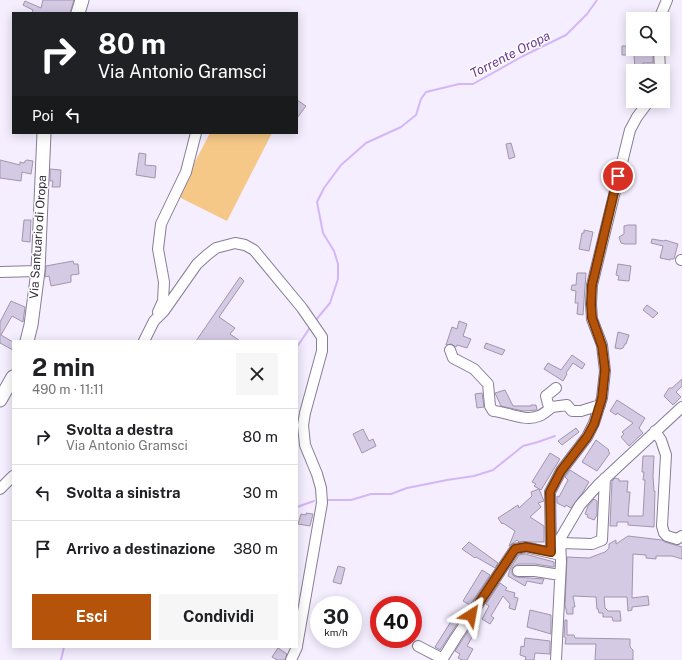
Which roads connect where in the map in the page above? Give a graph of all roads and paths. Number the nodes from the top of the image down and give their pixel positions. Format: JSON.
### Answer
{"nodes":[{"id":1,"x":82,"y":0,"type":"edge"},
{"id":2,"x":667,"y":0,"type":"edge"},
{"id":3,"x":78,"y":12,"type":"edge"},
{"id":4,"x":662,"y":12,"type":"edge"},
{"id":5,"x":644,"y":108,"type":"edge"},
{"id":6,"x":44,"y":134,"type":"edge"},
{"id":7,"x":196,"y":134,"type":"edge"},
{"id":8,"x":38,"y":271,"type":"junction"},
{"id":9,"x":0,"y":272,"type":"edge"},
{"id":10,"x":154,"y":321,"type":"junction"},
{"id":11,"x":27,"y":340,"type":"edge"},
{"id":12,"x":144,"y":340,"type":"edge"},
{"id":13,"x":450,"y":350,"type":"dead end"},
{"id":14,"x":12,"y":379,"type":"edge"},
{"id":15,"x":556,"y":388,"type":"dead end"},
{"id":16,"x":0,"y":400,"type":"edge"},
{"id":17,"x":600,"y":405,"type":"junction"},
{"id":18,"x":682,"y":406,"type":"edge"},
{"id":19,"x":552,"y":407,"type":"junction"},
{"id":20,"x":655,"y":431,"type":"junction"},
{"id":21,"x":12,"y":477,"type":"edge"},
{"id":22,"x":605,"y":478,"type":"junction"},
{"id":23,"x":0,"y":489,"type":"edge"},
{"id":24,"x":682,"y":536,"type":"edge"},
{"id":25,"x":560,"y":543,"type":"junction"},
{"id":26,"x":555,"y":553,"type":"junction"},
{"id":27,"x":518,"y":571,"type":"dead end"},
{"id":28,"x":560,"y":575,"type":"junction"},
{"id":29,"x":298,"y":641,"type":"edge"},
{"id":30,"x":297,"y":648,"type":"edge"},
{"id":31,"x":421,"y":648,"type":"edge"},
{"id":32,"x":291,"y":660,"type":"edge"},
{"id":33,"x":442,"y":660,"type":"edge"},
{"id":34,"x":556,"y":660,"type":"edge"}],
"edges":[{"from":1,"to":3,"type":"main road"},
{"from":2,"to":4,"type":"street"},
{"from":5,"to":17,"type":"street"},
{"from":6,"to":8,"type":"main road","name":"Via Santuario di Oropa"},
{"from":7,"to":10,"type":"street"},
{"from":8,"to":9,"type":"street"},
{"from":8,"to":11,"type":"main road","name":"Via Santuario di Oropa"},
{"from":10,"to":12,"type":"street"},
{"from":10,"to":29,"type":"street"},
{"from":13,"to":19,"type":"street"},
{"from":14,"to":16,"type":"main road"},
{"from":15,"to":19,"type":"street"},
{"from":17,"to":19,"type":"street"},
{"from":17,"to":26,"type":"street"},
{"from":18,"to":20,"type":"street"},
{"from":20,"to":22,"type":"street"},
{"from":20,"to":24,"type":"street"},
{"from":21,"to":23,"type":"street"},
{"from":22,"to":25,"type":"street"},
{"from":22,"to":25,"type":"street"},
{"from":25,"to":26,"type":"street"},
{"from":26,"to":28,"type":"street"},
{"from":26,"to":33,"type":"street"},
{"from":27,"to":28,"type":"street"},
{"from":28,"to":34,"type":"street"},
{"from":30,"to":32,"type":"street"},
{"from":31,"to":33,"type":"street"}]}
